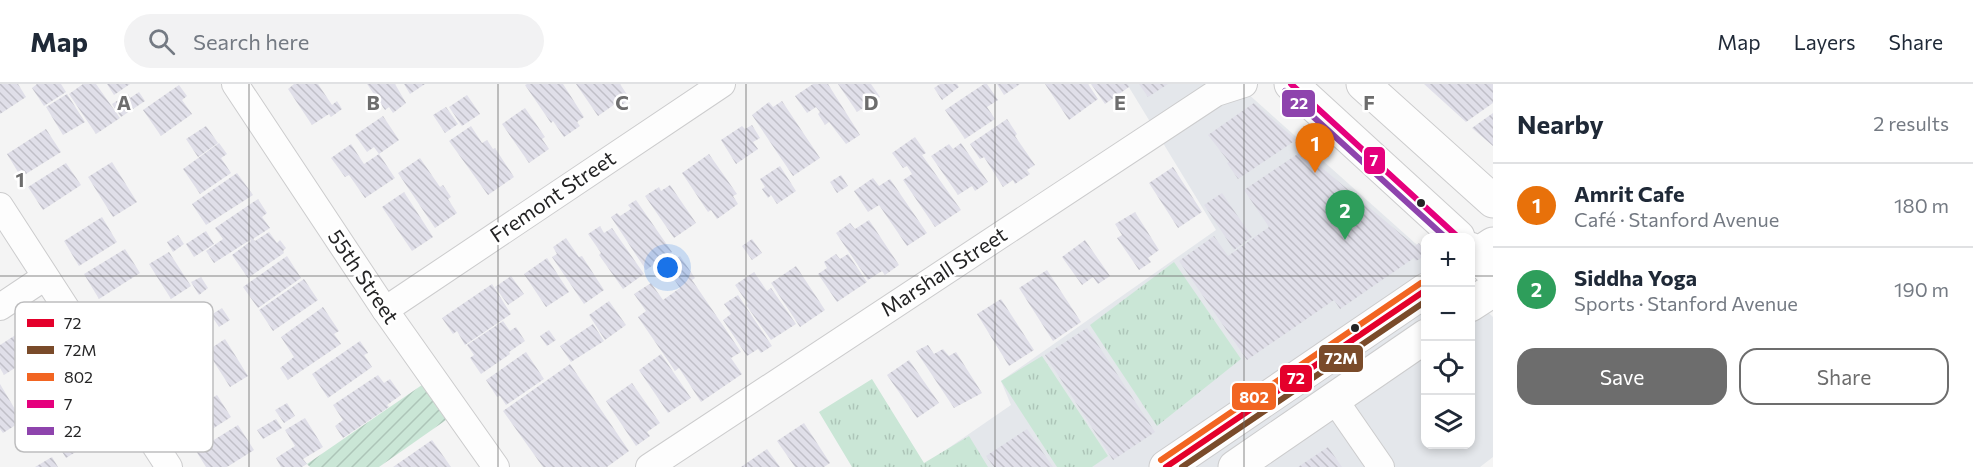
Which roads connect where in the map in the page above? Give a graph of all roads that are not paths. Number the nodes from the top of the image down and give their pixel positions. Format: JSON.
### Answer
{"nodes":[{"id":1,"x":234,"y":84,"type":"edge"},
{"id":2,"x":722,"y":84,"type":"edge"},
{"id":3,"x":1244,"y":84,"type":"edge"},
{"id":4,"x":1291,"y":84,"type":"edge"},
{"id":5,"x":1363,"y":84,"type":"edge"},
{"id":6,"x":1493,"y":201,"type":"edge"},
{"id":7,"x":0,"y":206,"type":"edge"},
{"id":8,"x":1477,"y":253,"type":"edge"},
{"id":9,"x":45,"y":277,"type":"junction"},
{"id":10,"x":1493,"y":290,"type":"edge"},
{"id":11,"x":1421,"y":293,"type":"edge"},
{"id":12,"x":61,"y":302,"type":"edge"},
{"id":13,"x":1475,"y":302,"type":"edge"},
{"id":14,"x":0,"y":308,"type":"edge"},
{"id":15,"x":385,"y":310,"type":"junction"},
{"id":16,"x":1421,"y":339,"type":"edge"},
{"id":17,"x":1334,"y":399,"type":"junction"},
{"id":18,"x":159,"y":452,"type":"edge"},
{"id":19,"x":169,"y":467,"type":"edge"},
{"id":20,"x":496,"y":467,"type":"edge"},
{"id":21,"x":649,"y":467,"type":"edge"},
{"id":22,"x":1166,"y":467,"type":"edge"},
{"id":23,"x":1234,"y":467,"type":"edge"},
{"id":24,"x":1381,"y":467,"type":"edge"}],
"edges":[{"from":1,"to":15,"type":"street","name":"55th Street"},
{"from":2,"to":15,"type":"street","name":"Fremont Street"},
{"from":3,"to":21,"type":"street","name":"Marshall Street"},
{"from":4,"to":8,"type":"main road"},
{"from":5,"to":6,"type":"main road"},
{"from":7,"to":9,"type":"street"},
{"from":9,"to":12,"type":"street"},
{"from":9,"to":14,"type":"street"},
{"from":10,"to":13,"type":"main road"},
{"from":11,"to":22,"type":"main road"},
{"from":15,"to":20,"type":"street","name":"55th Street"},
{"from":16,"to":17,"type":"main road"},
{"from":17,"to":23,"type":"main road"},
{"from":17,"to":24,"type":"street"},
{"from":18,"to":19,"type":"street"}]}
